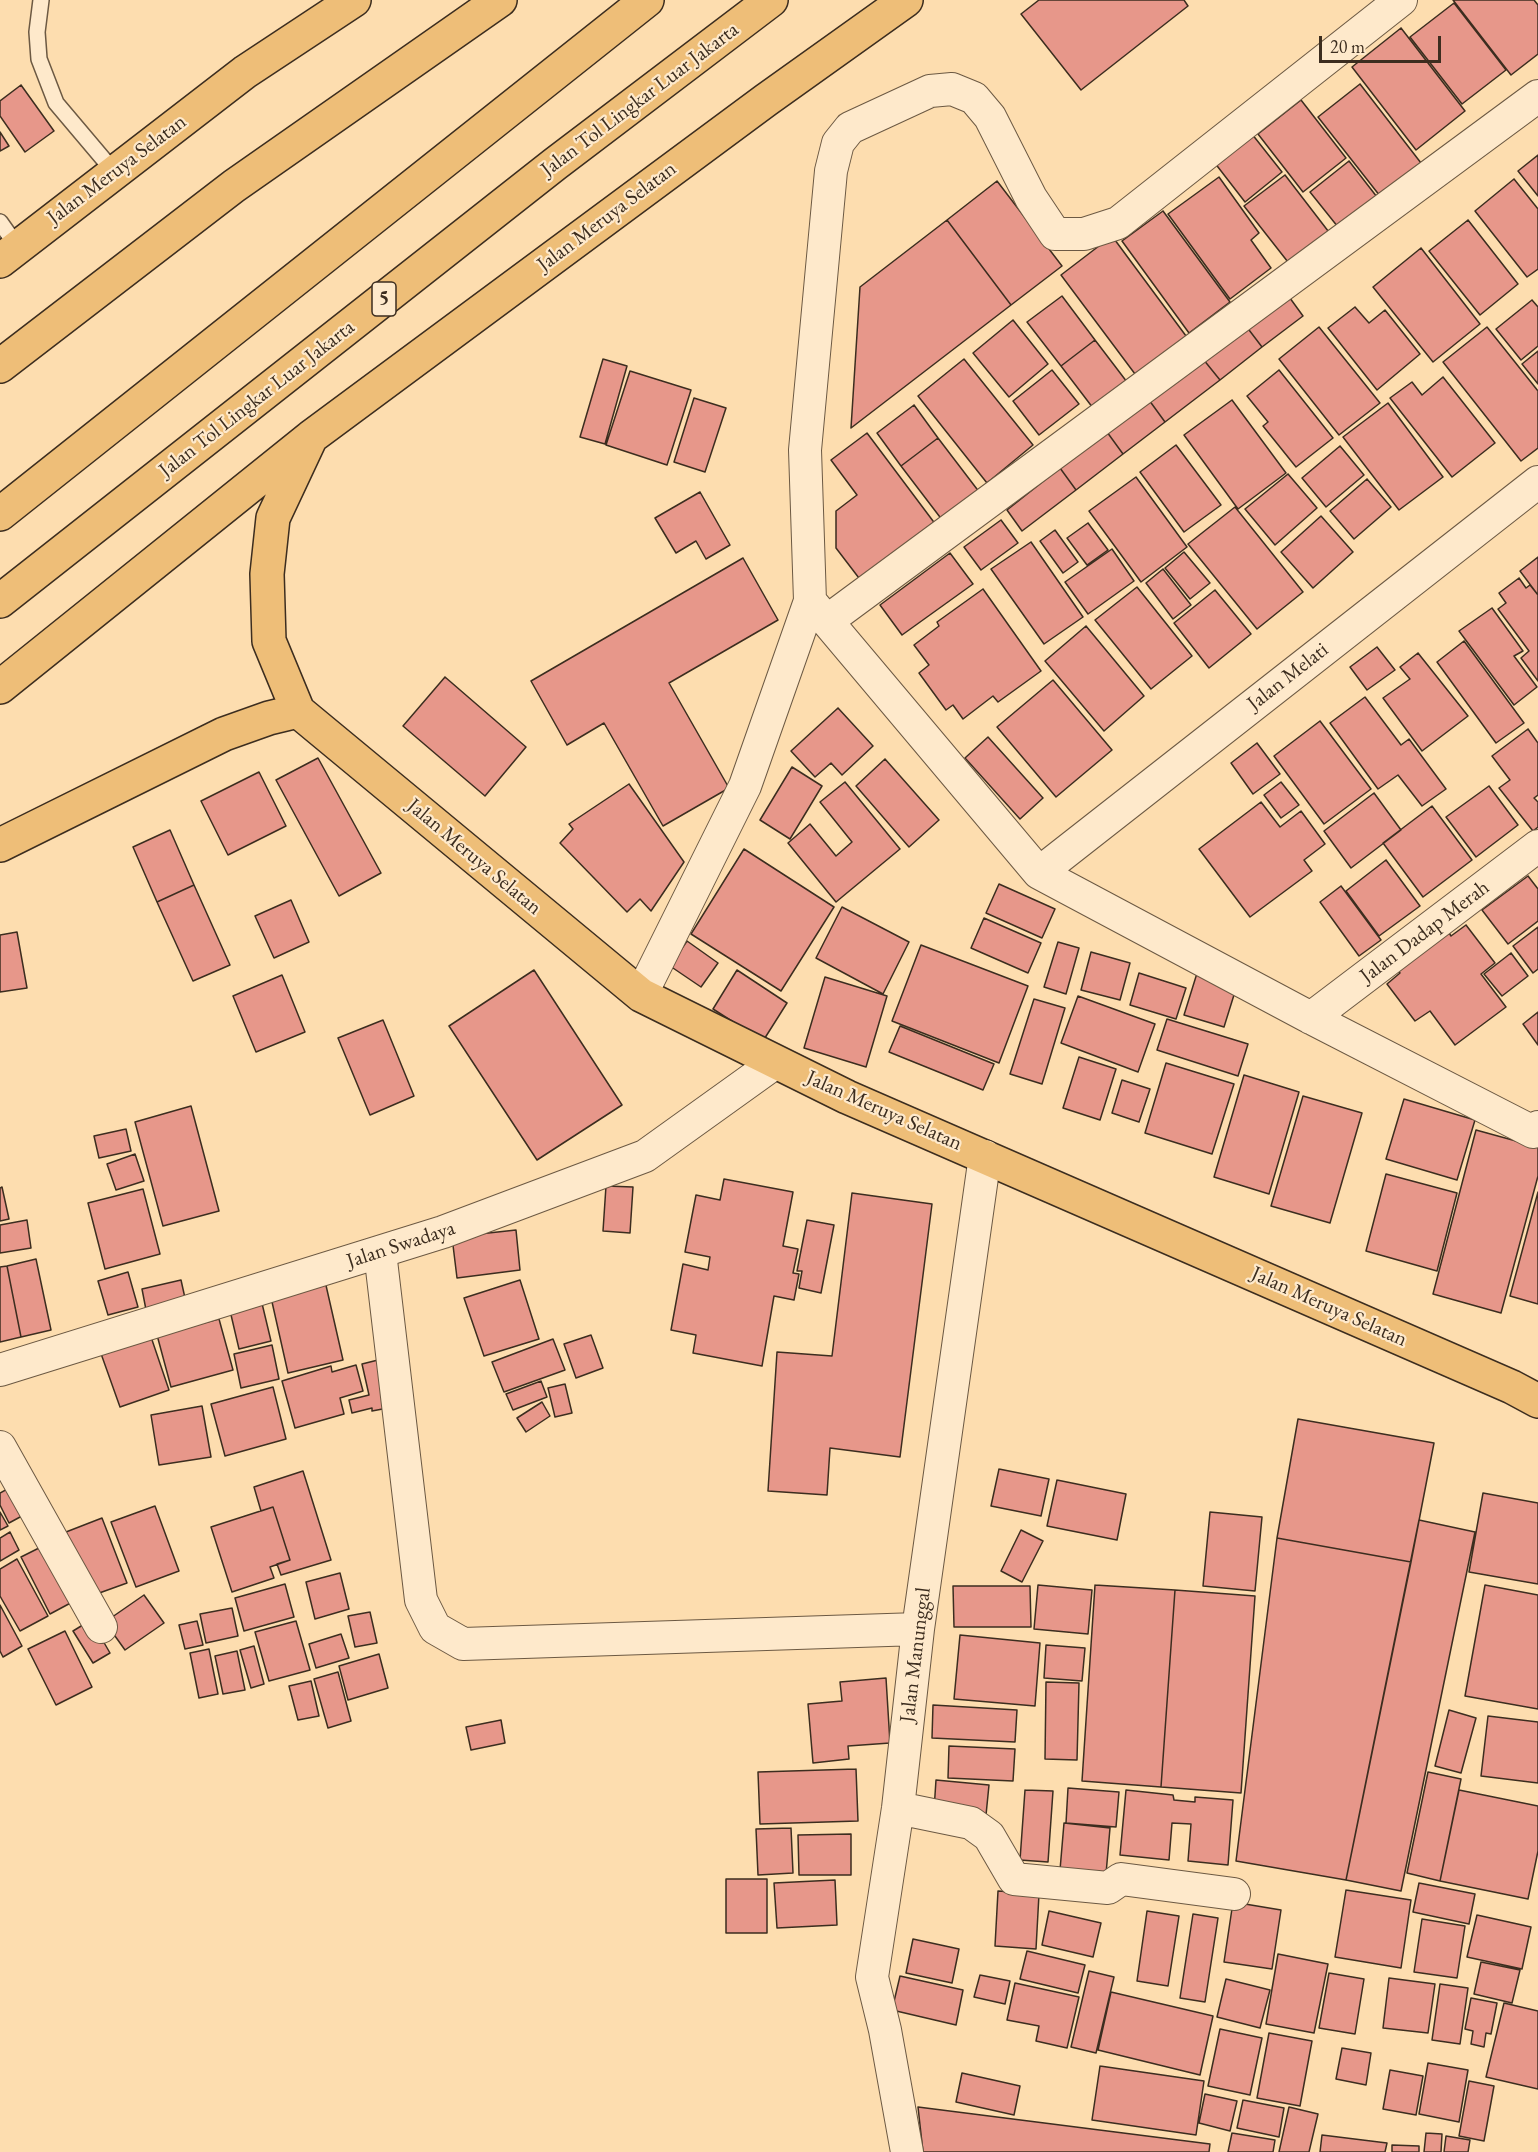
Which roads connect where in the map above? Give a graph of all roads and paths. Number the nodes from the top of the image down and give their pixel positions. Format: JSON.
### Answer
{"nodes":[{"id":1,"x":41,"y":0,"type":"edge"},
{"id":2,"x":354,"y":0,"type":"edge"},
{"id":3,"x":500,"y":0,"type":"edge"},
{"id":4,"x":647,"y":0,"type":"edge"},
{"id":5,"x":771,"y":0,"type":"edge"},
{"id":6,"x":906,"y":0,"type":"edge"},
{"id":7,"x":1401,"y":0,"type":"edge"},
{"id":8,"x":1538,"y":96,"type":"edge"},
{"id":9,"x":116,"y":174,"type":"junction"},
{"id":10,"x":6,"y":243,"type":"edge"},
{"id":11,"x":0,"y":366,"type":"edge"},
{"id":12,"x":310,"y":437,"type":"junction"},
{"id":13,"x":1538,"y":482,"type":"edge"},
{"id":14,"x":0,"y":514,"type":"edge"},
{"id":15,"x":0,"y":601,"type":"edge"},
{"id":16,"x":818,"y":611,"type":"junction"},
{"id":17,"x":0,"y":687,"type":"edge"},
{"id":18,"x":298,"y":711,"type":"junction"},
{"id":19,"x":0,"y":844,"type":"edge"},
{"id":20,"x":1538,"y":846,"type":"edge"},
{"id":21,"x":1039,"y":873,"type":"junction"},
{"id":22,"x":641,"y":995,"type":"junction"},
{"id":23,"x":1311,"y":1018,"type":"junction"},
{"id":24,"x":776,"y":1062,"type":"junction"},
{"id":25,"x":1535,"y":1130,"type":"edge"},
{"id":26,"x":985,"y":1156,"type":"junction"},
{"id":27,"x":380,"y":1252,"type":"junction"},
{"id":28,"x":0,"y":1370,"type":"edge"},
{"id":29,"x":1538,"y":1401,"type":"edge"},
{"id":30,"x":0,"y":1447,"type":"edge"},
{"id":31,"x":101,"y":1627,"type":"dead end"},
{"id":32,"x":918,"y":1629,"type":"junction"},
{"id":33,"x":898,"y":1808,"type":"junction"},
{"id":34,"x":1234,"y":1894,"type":"dead end"},
{"id":35,"x":908,"y":2152,"type":"edge"}],
"edges":[{"from":1,"to":9,"type":"lane"},
{"from":2,"to":9,"type":"main road","name":"Jalan Meruya Selatan"},
{"from":3,"to":11,"type":"main road"},
{"from":4,"to":14,"type":"main road"},
{"from":5,"to":15,"type":"main road","name":"Jalan Tol Lingkar Luar Jakarta","number":"5"},
{"from":6,"to":12,"type":"main road","name":"Jalan Meruya Selatan"},
{"from":7,"to":16,"type":"street"},
{"from":8,"to":16,"type":"street"},
{"from":9,"to":10,"type":"main road","name":"Jalan Meruya Selatan"},
{"from":12,"to":17,"type":"main road","name":"Jalan Meruya Selatan"},
{"from":12,"to":18,"type":"main road","name":"Jalan Meruya Selatan"},
{"from":13,"to":21,"type":"street","name":"Jalan Melati"},
{"from":16,"to":21,"type":"street"},
{"from":16,"to":22,"type":"street"},
{"from":18,"to":19,"type":"main road"},
{"from":18,"to":22,"type":"main road","name":"Jalan Meruya Selatan"},
{"from":20,"to":23,"type":"street","name":"Jalan Dadap Merah"},
{"from":21,"to":23,"type":"street"},
{"from":22,"to":24,"type":"main road","name":"Jalan Meruya Selatan"},
{"from":23,"to":25,"type":"street"},
{"from":24,"to":26,"type":"main road","name":"Jalan Meruya Selatan"},
{"from":24,"to":27,"type":"street","name":"Jalan Swadaya"},
{"from":26,"to":29,"type":"main road","name":"Jalan Meruya Selatan"},
{"from":26,"to":32,"type":"street","name":"Jalan Manunggal"},
{"from":27,"to":28,"type":"street","name":"Jalan Swadaya"},
{"from":27,"to":32,"type":"street"},
{"from":30,"to":31,"type":"street"},
{"from":32,"to":33,"type":"street","name":"Jalan Manunggal"},
{"from":33,"to":34,"type":"street"},
{"from":33,"to":35,"type":"street","name":"Jalan Manunggal"}]}
